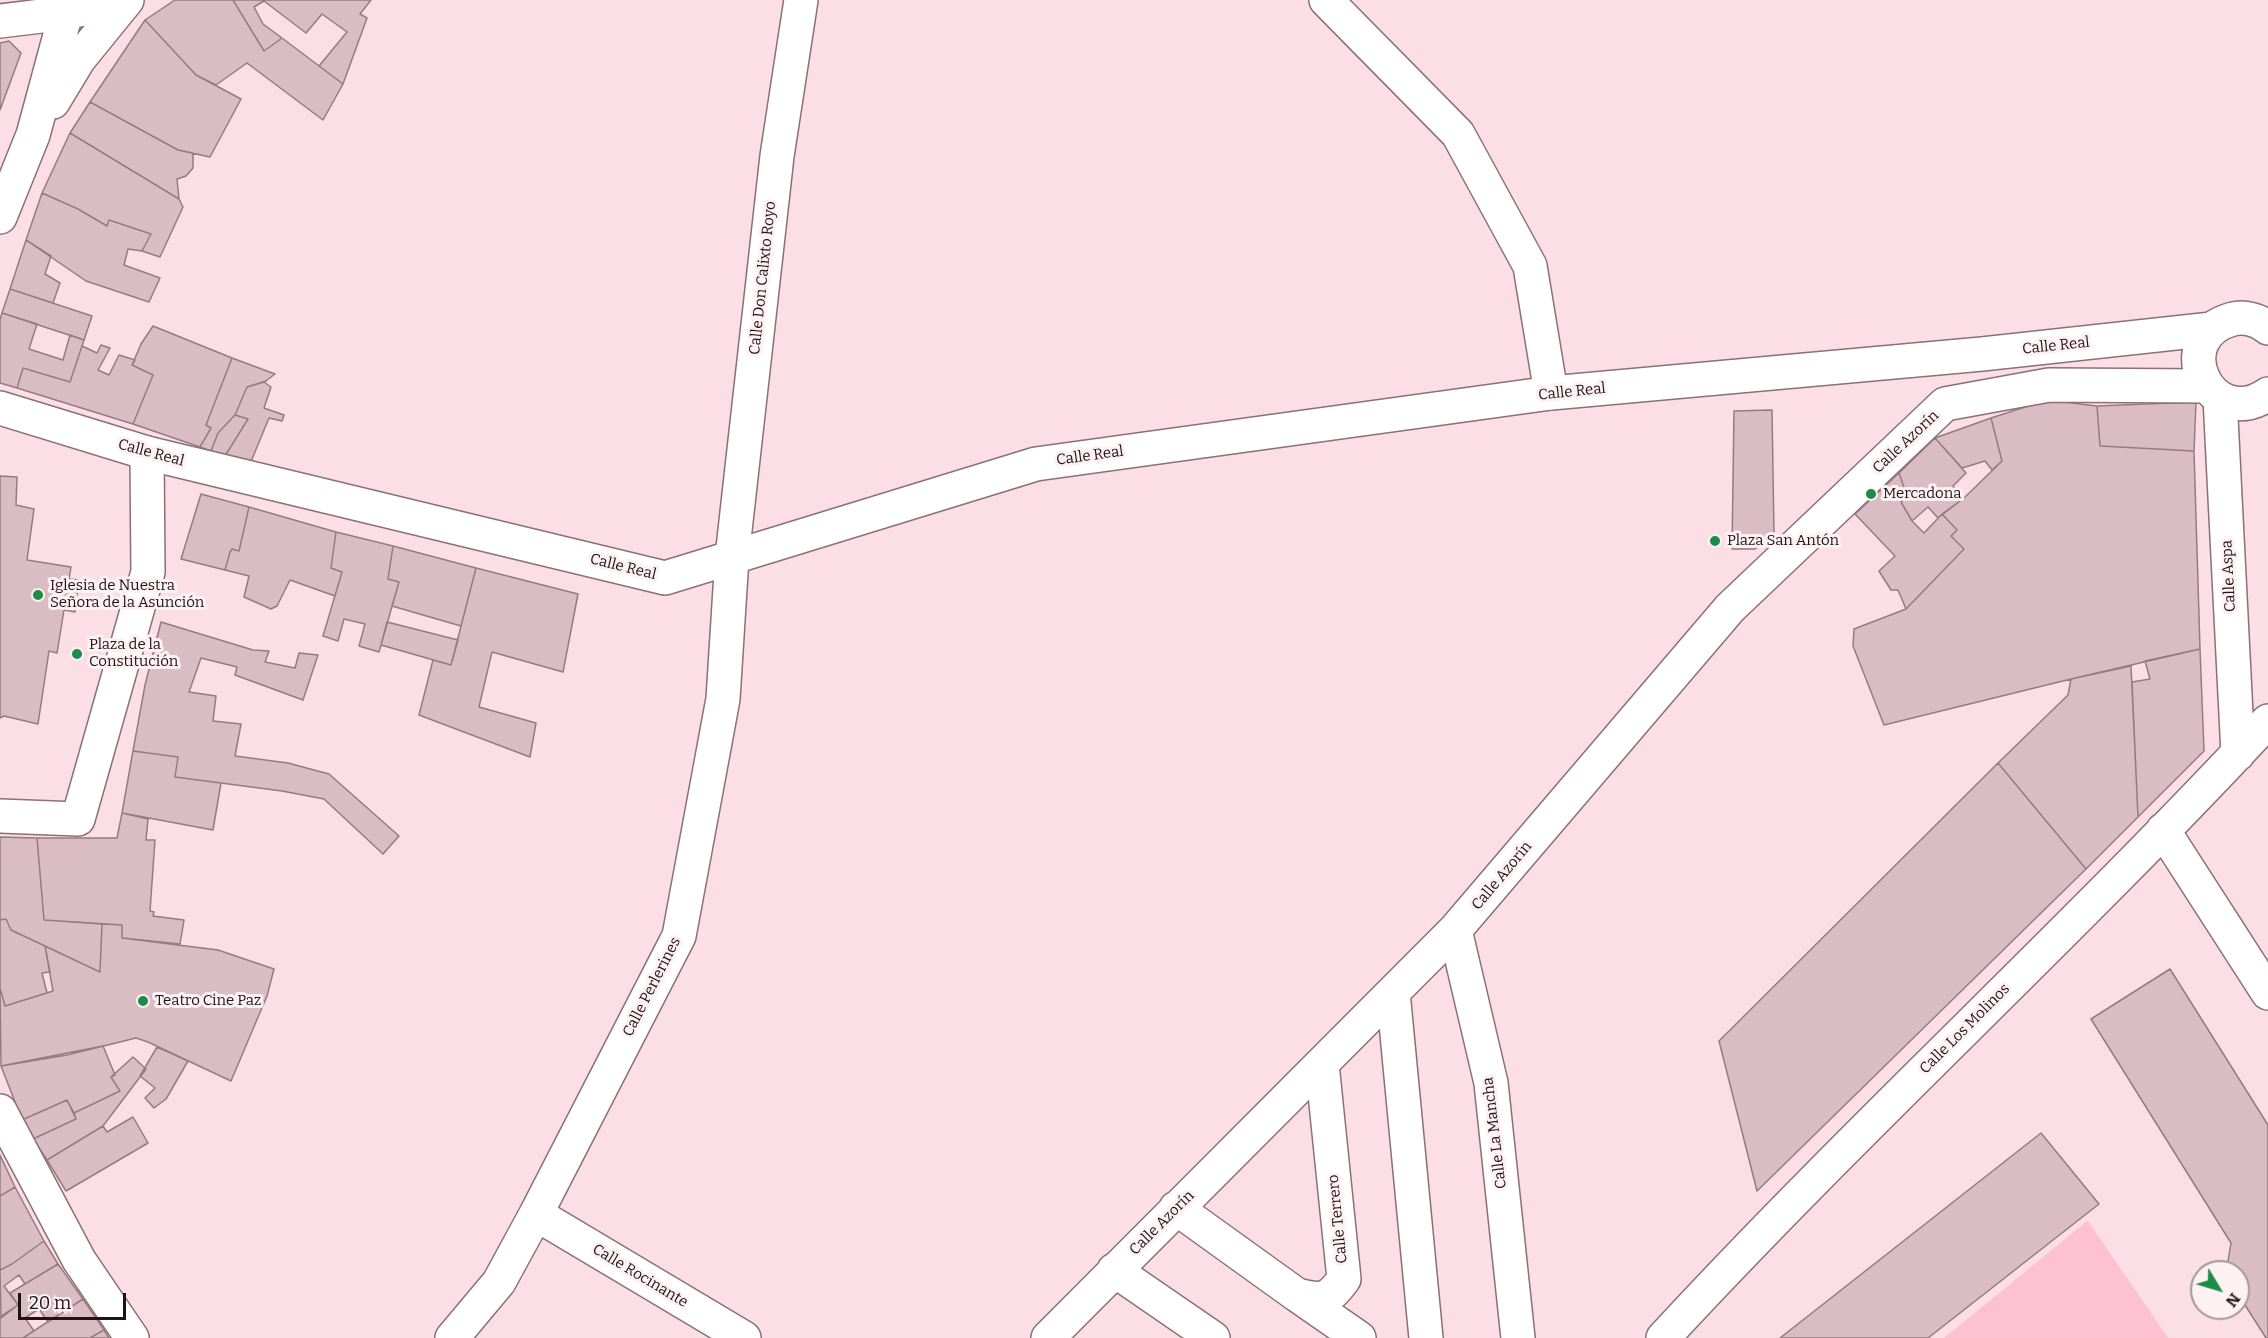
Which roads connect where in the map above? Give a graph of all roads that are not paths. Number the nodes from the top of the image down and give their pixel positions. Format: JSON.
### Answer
{"nodes":[{"id":1,"x":126,"y":0,"type":"edge"},
{"id":2,"x":801,"y":0,"type":"edge"},
{"id":3,"x":1326,"y":0,"type":"edge"},
{"id":4,"x":66,"y":14,"type":"junction"},
{"id":5,"x":0,"y":21,"type":"edge"},
{"id":6,"x":33,"y":135,"type":"junction"},
{"id":7,"x":0,"y":217,"type":"edge"},
{"id":8,"x":2268,"y":328,"type":"edge"},
{"id":9,"x":2212,"y":329,"type":"junction"},
{"id":10,"x":2213,"y":392,"type":"junction"},
{"id":11,"x":1551,"y":393,"type":"junction"},
{"id":12,"x":2268,"y":394,"type":"edge"},
{"id":13,"x":0,"y":408,"type":"edge"},
{"id":14,"x":147,"y":453,"type":"junction"},
{"id":15,"x":732,"y":557,"type":"junction"},
{"id":16,"x":2268,"y":721,"type":"edge"},
{"id":17,"x":2238,"y":754,"type":"junction"},
{"id":18,"x":0,"y":816,"type":"edge"},
{"id":19,"x":2163,"y":830,"type":"junction"},
{"id":20,"x":1455,"y":930,"type":"junction"},
{"id":21,"x":1393,"y":992,"type":"junction"},
{"id":22,"x":2268,"y":993,"type":"edge"},
{"id":23,"x":1322,"y":1064,"type":"junction"},
{"id":24,"x":0,"y":1111,"type":"edge"},
{"id":25,"x":1176,"y":1209,"type":"junction"},
{"id":26,"x":536,"y":1215,"type":"junction"},
{"id":27,"x":1114,"y":1270,"type":"junction"},
{"id":28,"x":1297,"y":1295,"type":"junction"},
{"id":29,"x":132,"y":1338,"type":"edge"},
{"id":30,"x":452,"y":1338,"type":"edge"},
{"id":31,"x":744,"y":1338,"type":"edge"},
{"id":32,"x":1048,"y":1338,"type":"edge"},
{"id":33,"x":1213,"y":1338,"type":"edge"},
{"id":34,"x":1359,"y":1338,"type":"edge"},
{"id":35,"x":1426,"y":1338,"type":"edge"},
{"id":36,"x":1518,"y":1338,"type":"edge"},
{"id":37,"x":1663,"y":1338,"type":"edge"}],
"edges":[{"from":1,"to":4,"type":"street"},
{"from":1,"to":6,"type":"street"},
{"from":2,"to":15,"type":"street","name":"Calle Don Calixto Royo"},
{"from":3,"to":11,"type":"street"},
{"from":4,"to":5,"type":"street"},
{"from":4,"to":6,"type":"street"},
{"from":6,"to":7,"type":"street"},
{"from":8,"to":9,"type":"street","name":"Calle Real"},
{"from":9,"to":10,"type":"street","name":"Calle Aspa"},
{"from":9,"to":11,"type":"street","name":"Calle Real"},
{"from":10,"to":12,"type":"street"},
{"from":10,"to":17,"type":"street","name":"Calle Aspa"},
{"from":10,"to":20,"type":"street","name":"Calle Azorín"},
{"from":11,"to":15,"type":"street","name":"Calle Real"},
{"from":13,"to":14,"type":"street","name":"Calle Real"},
{"from":14,"to":15,"type":"street","name":"Calle Real"},
{"from":14,"to":18,"type":"street"},
{"from":15,"to":26,"type":"street","name":"Calle Perlerines"},
{"from":16,"to":17,"type":"street","name":"Calle Los Molinos"},
{"from":17,"to":19,"type":"street","name":"Calle Los Molinos"},
{"from":19,"to":22,"type":"street"},
{"from":19,"to":37,"type":"street","name":"Calle Los Molinos"},
{"from":20,"to":21,"type":"street","name":"Calle Azorín"},
{"from":20,"to":36,"type":"street","name":"Calle La Mancha"},
{"from":21,"to":23,"type":"street","name":"Calle Azorín"},
{"from":21,"to":35,"type":"street"},
{"from":23,"to":25,"type":"street","name":"Calle Azorín"},
{"from":23,"to":28,"type":"street","name":"Calle Terrero"},
{"from":24,"to":29,"type":"street"},
{"from":25,"to":27,"type":"street","name":"Calle Azorín"},
{"from":25,"to":28,"type":"street"},
{"from":26,"to":30,"type":"street","name":"Calle Perlerines"},
{"from":26,"to":31,"type":"street","name":"Calle Rocinante"},
{"from":27,"to":32,"type":"street","name":"Calle Azorín"},
{"from":27,"to":33,"type":"street"},
{"from":28,"to":34,"type":"street"}]}
